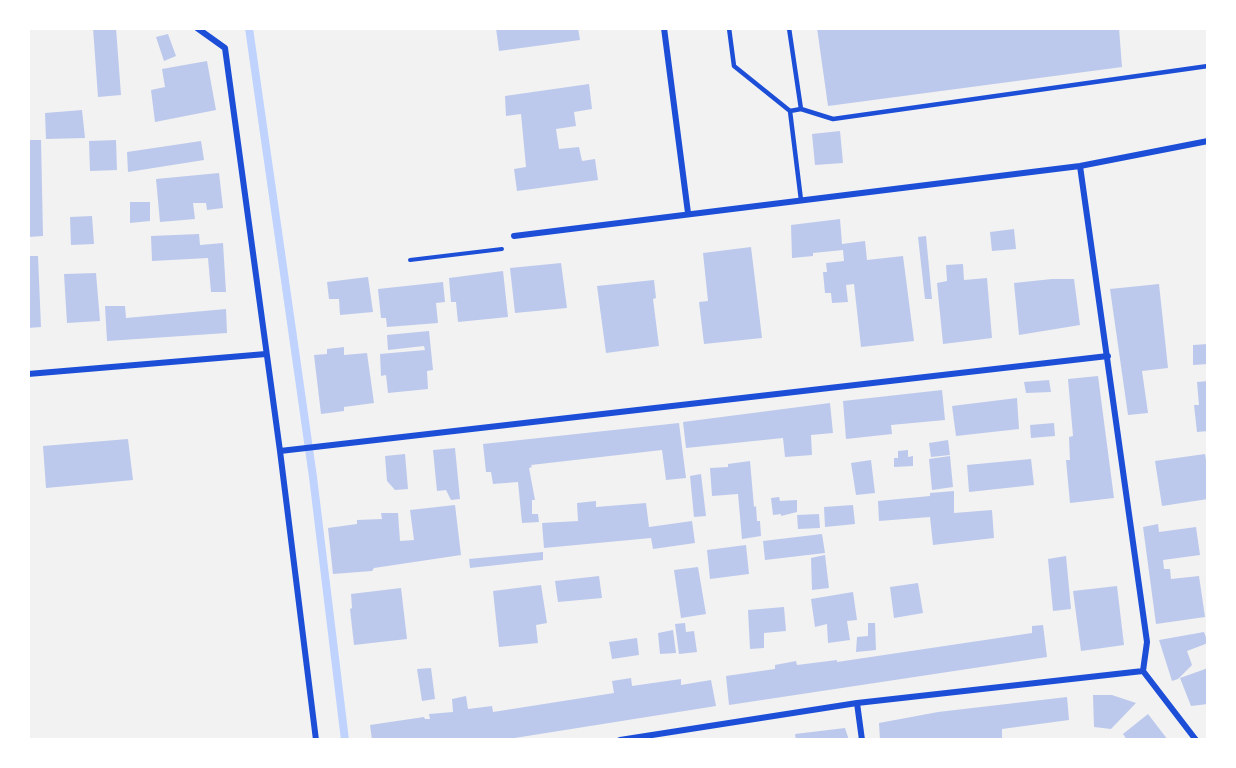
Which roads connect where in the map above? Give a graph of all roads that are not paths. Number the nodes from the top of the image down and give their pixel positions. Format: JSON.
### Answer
{"nodes":[{"id":1,"x":197,"y":28,"type":"edge"},
{"id":2,"x":664,"y":28,"type":"edge"},
{"id":3,"x":729,"y":28,"type":"edge"},
{"id":4,"x":789,"y":28,"type":"edge"},
{"id":5,"x":1208,"y":66,"type":"edge"},
{"id":6,"x":801,"y":109,"type":"junction"},
{"id":7,"x":790,"y":111,"type":"junction"},
{"id":8,"x":1208,"y":141,"type":"edge"},
{"id":9,"x":1080,"y":166,"type":"junction"},
{"id":10,"x":801,"y":200,"type":"junction"},
{"id":11,"x":688,"y":213,"type":"junction"},
{"id":12,"x":514,"y":236,"type":"road end"},
{"id":13,"x":266,"y":354,"type":"junction"},
{"id":14,"x":1108,"y":356,"type":"junction"},
{"id":15,"x":28,"y":374,"type":"edge"},
{"id":16,"x":280,"y":451,"type":"junction"},
{"id":17,"x":1143,"y":671,"type":"junction"},
{"id":18,"x":856,"y":703,"type":"junction"},
{"id":19,"x":316,"y":740,"type":"edge"},
{"id":20,"x":621,"y":740,"type":"edge"},
{"id":21,"x":862,"y":740,"type":"edge"},
{"id":22,"x":1196,"y":740,"type":"edge"}],
"edges":[{"from":1,"to":13,"type":"street"},
{"from":2,"to":11,"type":"street"},
{"from":3,"to":7,"type":"lane"},
{"from":4,"to":6,"type":"lane"},
{"from":5,"to":6,"type":"lane"},
{"from":6,"to":7,"type":"lane"},
{"from":7,"to":10,"type":"lane"},
{"from":8,"to":9,"type":"street"},
{"from":9,"to":10,"type":"street"},
{"from":9,"to":14,"type":"street"},
{"from":10,"to":11,"type":"street"},
{"from":11,"to":12,"type":"street"},
{"from":13,"to":15,"type":"street"},
{"from":13,"to":16,"type":"street"},
{"from":14,"to":16,"type":"street"},
{"from":14,"to":17,"type":"street"},
{"from":16,"to":19,"type":"street"},
{"from":17,"to":18,"type":"street"},
{"from":17,"to":22,"type":"street"},
{"from":18,"to":20,"type":"street"},
{"from":18,"to":21,"type":"street"}]}
